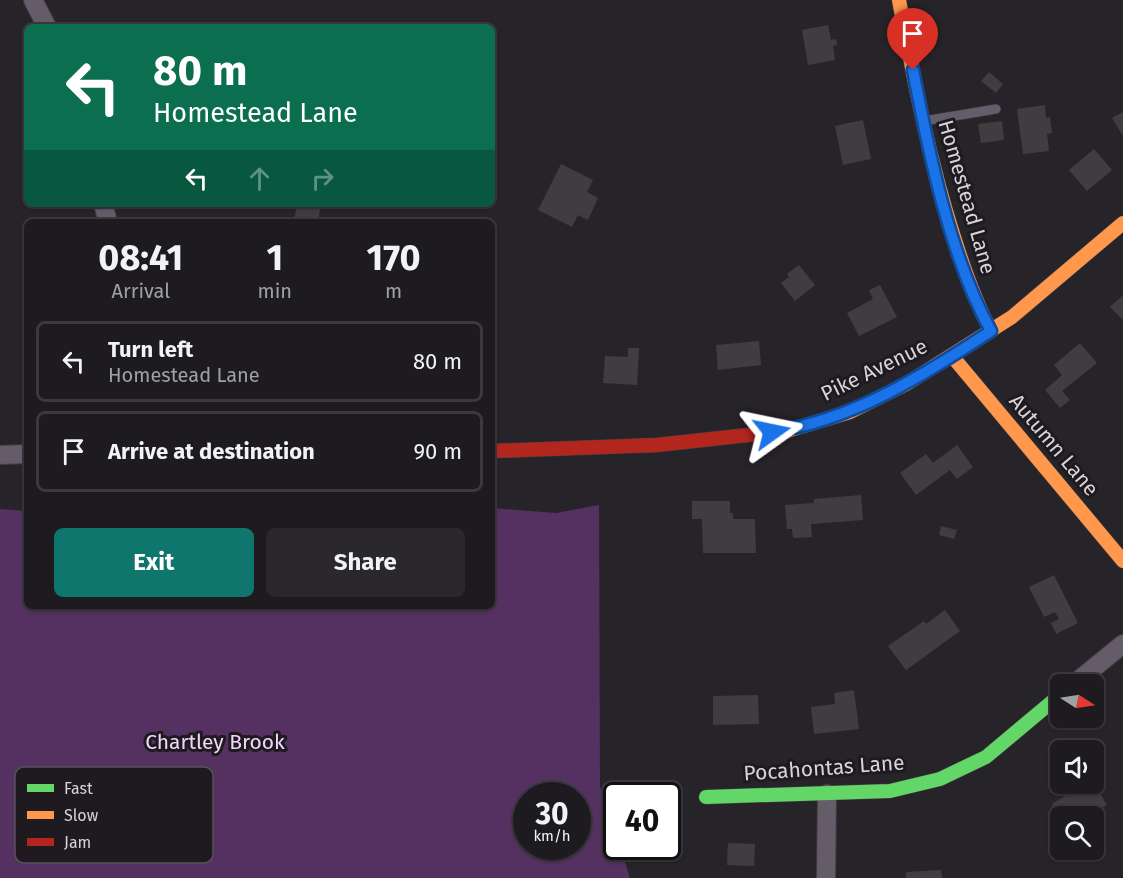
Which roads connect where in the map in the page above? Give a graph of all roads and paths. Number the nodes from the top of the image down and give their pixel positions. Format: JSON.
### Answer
{"nodes":[{"id":1,"x":33,"y":0,"type":"edge"},
{"id":2,"x":899,"y":0,"type":"edge"},
{"id":3,"x":45,"y":24,"type":"edge"},
{"id":4,"x":996,"y":109,"type":"dead end"},
{"id":5,"x":923,"y":121,"type":"junction"},
{"id":6,"x":1123,"y":223,"type":"edge"},
{"id":7,"x":991,"y":331,"type":"junction"},
{"id":8,"x":952,"y":356,"type":"junction"},
{"id":9,"x":495,"y":451,"type":"edge"},
{"id":10,"x":24,"y":454,"type":"edge"},
{"id":11,"x":0,"y":455,"type":"edge"},
{"id":12,"x":1123,"y":561,"type":"edge"},
{"id":13,"x":1123,"y":644,"type":"edge"},
{"id":14,"x":1086,"y":674,"type":"edge"},
{"id":15,"x":1050,"y":703,"type":"edge"},
{"id":16,"x":827,"y":794,"type":"junction"},
{"id":17,"x":706,"y":797,"type":"dead end"},
{"id":18,"x":826,"y":878,"type":"edge"}],
"edges":[{"from":1,"to":3,"type":"street"},
{"from":2,"to":5,"type":"street","name":"Homestead Lane"},
{"from":4,"to":5,"type":"lane"},
{"from":5,"to":7,"type":"street","name":"Homestead Lane"},
{"from":6,"to":7,"type":"street","name":"Pike Avenue"},
{"from":7,"to":8,"type":"street","name":"Pike Avenue"},
{"from":8,"to":9,"type":"street","name":"Pike Avenue"},
{"from":8,"to":12,"type":"street","name":"Autumn Lane"},
{"from":10,"to":11,"type":"street"},
{"from":13,"to":14,"type":"street"},
{"from":15,"to":16,"type":"street","name":"Pocahontas Lane"},
{"from":16,"to":17,"type":"street","name":"Pocahontas Lane"},
{"from":16,"to":18,"type":"street"}]}
